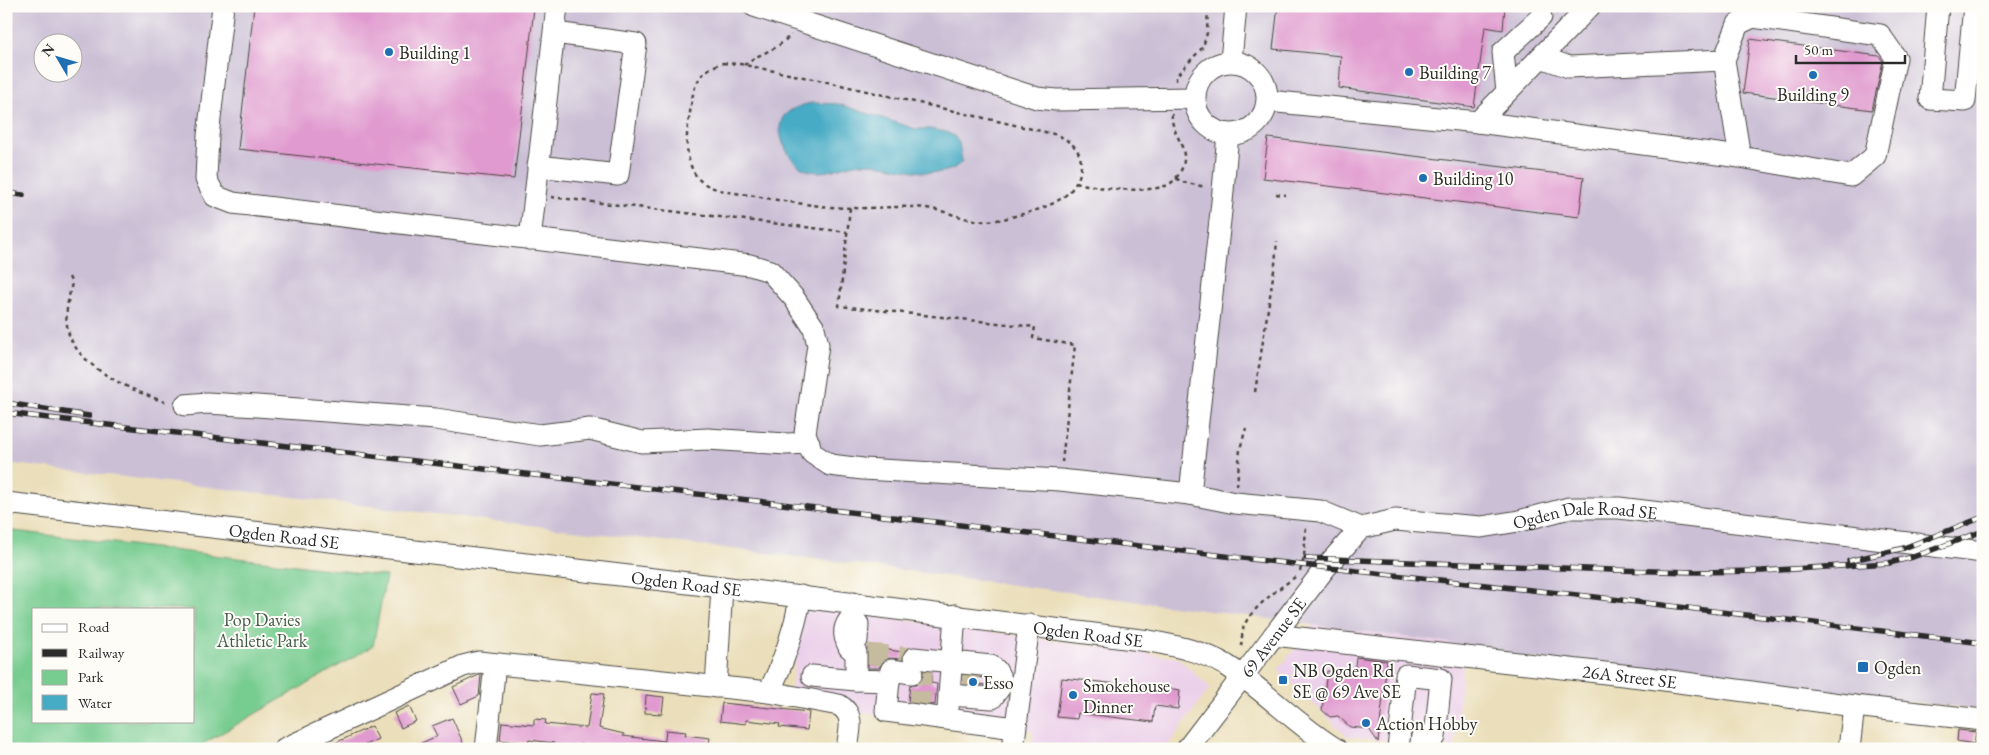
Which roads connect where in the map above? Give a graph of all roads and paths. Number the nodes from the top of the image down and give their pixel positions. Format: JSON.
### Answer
{"nodes":[{"id":1,"x":223,"y":6,"type":"edge"},
{"id":2,"x":557,"y":6,"type":"edge"},
{"id":3,"x":754,"y":6,"type":"edge"},
{"id":4,"x":1208,"y":6,"type":"edge"},
{"id":5,"x":1236,"y":6,"type":"edge"},
{"id":6,"x":1590,"y":6,"type":"edge"},
{"id":7,"x":1938,"y":6,"type":"edge"},
{"id":8,"x":1974,"y":6,"type":"edge"},
{"id":9,"x":1544,"y":11,"type":"edge"},
{"id":10,"x":794,"y":32,"type":"dead end"},
{"id":11,"x":555,"y":33,"type":"junction"},
{"id":12,"x":1548,"y":51,"type":"junction"},
{"id":13,"x":1724,"y":60,"type":"junction"},
{"id":14,"x":1231,"y":62,"type":"junction"},
{"id":15,"x":744,"y":65,"type":"junction"},
{"id":16,"x":1176,"y":82,"type":"dead end"},
{"id":17,"x":1507,"y":92,"type":"junction"},
{"id":18,"x":1194,"y":98,"type":"junction"},
{"id":19,"x":1268,"y":101,"type":"junction"},
{"id":20,"x":1172,"y":113,"type":"dead end"},
{"id":21,"x":1478,"y":122,"type":"junction"},
{"id":22,"x":1228,"y":134,"type":"junction"},
{"id":23,"x":1740,"y":157,"type":"junction"},
{"id":24,"x":538,"y":166,"type":"junction"},
{"id":25,"x":1175,"y":178,"type":"junction"},
{"id":26,"x":1076,"y":182,"type":"junction"},
{"id":27,"x":1213,"y":188,"type":"dead end"},
{"id":28,"x":1276,"y":194,"type":"dead end"},
{"id":29,"x":535,"y":195,"type":"junction"},
{"id":30,"x":1286,"y":195,"type":"dead end"},
{"id":31,"x":850,"y":208,"type":"junction"},
{"id":32,"x":847,"y":232,"type":"junction"},
{"id":33,"x":530,"y":239,"type":"junction"},
{"id":34,"x":1277,"y":241,"type":"dead end"},
{"id":35,"x":70,"y":277,"type":"dead end"},
{"id":36,"x":1255,"y":392,"type":"dead end"},
{"id":37,"x":185,"y":404,"type":"joint"},
{"id":38,"x":1246,"y":428,"type":"dead end"},
{"id":39,"x":809,"y":443,"type":"junction"},
{"id":40,"x":1061,"y":471,"type":"dead end"},
{"id":41,"x":1236,"y":490,"type":"dead end"},
{"id":42,"x":1190,"y":494,"type":"junction"},
{"id":43,"x":6,"y":503,"type":"edge"},
{"id":44,"x":1297,"y":526,"type":"dead end"},
{"id":45,"x":1360,"y":528,"type":"junction"},
{"id":46,"x":1983,"y":552,"type":"edge"},
{"id":47,"x":722,"y":587,"type":"junction"},
{"id":48,"x":800,"y":596,"type":"junction"},
{"id":49,"x":853,"y":610,"type":"junction"},
{"id":50,"x":955,"y":615,"type":"junction"},
{"id":51,"x":1029,"y":624,"type":"junction"},
{"id":52,"x":1274,"y":635,"type":"junction"},
{"id":53,"x":1241,"y":646,"type":"dead end"},
{"id":54,"x":496,"y":664,"type":"junction"},
{"id":55,"x":812,"y":676,"type":"dead end"},
{"id":56,"x":1243,"y":677,"type":"junction"},
{"id":57,"x":856,"y":680,"type":"junction"},
{"id":58,"x":928,"y":684,"type":"junction"},
{"id":59,"x":716,"y":686,"type":"junction"},
{"id":60,"x":1002,"y":687,"type":"junction"},
{"id":61,"x":769,"y":692,"type":"junction"},
{"id":62,"x":909,"y":700,"type":"dead end"},
{"id":63,"x":1854,"y":706,"type":"junction"},
{"id":64,"x":1983,"y":720,"type":"edge"},
{"id":65,"x":989,"y":724,"type":"junction"},
{"id":66,"x":1014,"y":738,"type":"edge"},
{"id":67,"x":1399,"y":741,"type":"edge"},
{"id":68,"x":1421,"y":742,"type":"edge"},
{"id":69,"x":284,"y":749,"type":"edge"},
{"id":70,"x":486,"y":749,"type":"edge"},
{"id":71,"x":847,"y":749,"type":"edge"},
{"id":72,"x":1187,"y":749,"type":"edge"},
{"id":73,"x":1336,"y":749,"type":"edge"},
{"id":74,"x":1849,"y":749,"type":"edge"}],
"edges":[{"from":1,"to":33,"type":"street"},
{"from":2,"to":11,"type":"street"},
{"from":3,"to":18,"type":"street"},
{"from":4,"to":16,"type":"path"},
{"from":5,"to":14,"type":"street"},
{"from":6,"to":12,"type":"street"},
{"from":7,"to":8,"type":"street"},
{"from":9,"to":12,"type":"street"},
{"from":9,"to":17,"type":"street"},
{"from":10,"to":15,"type":"path"},
{"from":11,"to":24,"type":"street"},
{"from":11,"to":24,"type":"street"},
{"from":12,"to":13,"type":"street"},
{"from":12,"to":17,"type":"street"},
{"from":13,"to":23,"type":"street"},
{"from":13,"to":23,"type":"street"},
{"from":14,"to":18,"type":"street"},
{"from":14,"to":19,"type":"street"},
{"from":15,"to":26,"type":"path"},
{"from":15,"to":31,"type":"path"},
{"from":17,"to":21,"type":"street"},
{"from":18,"to":22,"type":"street"},
{"from":19,"to":21,"type":"street"},
{"from":19,"to":22,"type":"street"},
{"from":20,"to":25,"type":"path"},
{"from":21,"to":23,"type":"street"},
{"from":22,"to":42,"type":"street"},
{"from":24,"to":29,"type":"street"},
{"from":25,"to":26,"type":"path"},
{"from":25,"to":27,"type":"path"},
{"from":26,"to":31,"type":"path"},
{"from":28,"to":30,"type":"path"},
{"from":29,"to":32,"type":"path"},
{"from":29,"to":33,"type":"street"},
{"from":31,"to":32,"type":"path"},
{"from":32,"to":40,"type":"path"},
{"from":33,"to":39,"type":"street"},
{"from":34,"to":36,"type":"path"},
{"from":35,"to":37,"type":"path"},
{"from":37,"to":39,"type":"street"},
{"from":38,"to":41,"type":"path"},
{"from":39,"to":42,"type":"street"},
{"from":42,"to":45,"type":"street"},
{"from":43,"to":47,"type":"street","name":"Ogden Road SE"},
{"from":44,"to":53,"type":"path"},
{"from":45,"to":46,"type":"street","name":"Ogden Dale Road SE"},
{"from":45,"to":52,"type":"street","name":"69 Avenue SE"},
{"from":47,"to":48,"type":"street","name":"Ogden Road SE"},
{"from":47,"to":59,"type":"street"},
{"from":48,"to":49,"type":"street","name":"Ogden Road SE"},
{"from":48,"to":61,"type":"street"},
{"from":49,"to":50,"type":"street","name":"Ogden Road SE"},
{"from":49,"to":57,"type":"street"},
{"from":50,"to":51,"type":"street","name":"Ogden Road SE"},
{"from":50,"to":58,"type":"street"},
{"from":51,"to":56,"type":"street","name":"Ogden Road SE"},
{"from":51,"to":60,"type":"street"},
{"from":52,"to":56,"type":"street","name":"69 Avenue SE"},
{"from":52,"to":63,"type":"street","name":"26A Street SE"},
{"from":54,"to":59,"type":"street"},
{"from":54,"to":69,"type":"street"},
{"from":54,"to":70,"type":"street"},
{"from":55,"to":57,"type":"street"},
{"from":56,"to":72,"type":"street","name":"69 Avenue SE"},
{"from":56,"to":73,"type":"street","name":"Ogden Road SE"},
{"from":57,"to":58,"type":"street"},
{"from":58,"to":60,"type":"street"},
{"from":58,"to":60,"type":"street"},
{"from":58,"to":62,"type":"street"},
{"from":58,"to":65,"type":"street"},
{"from":59,"to":61,"type":"street"},
{"from":60,"to":65,"type":"street"},
{"from":60,"to":66,"type":"street"},
{"from":61,"to":71,"type":"street"},
{"from":63,"to":64,"type":"street","name":"26A Street SE"},
{"from":63,"to":74,"type":"street"},
{"from":65,"to":66,"type":"street"},
{"from":67,"to":68,"type":"street"},
{"from":67,"to":68,"type":"street"}]}
